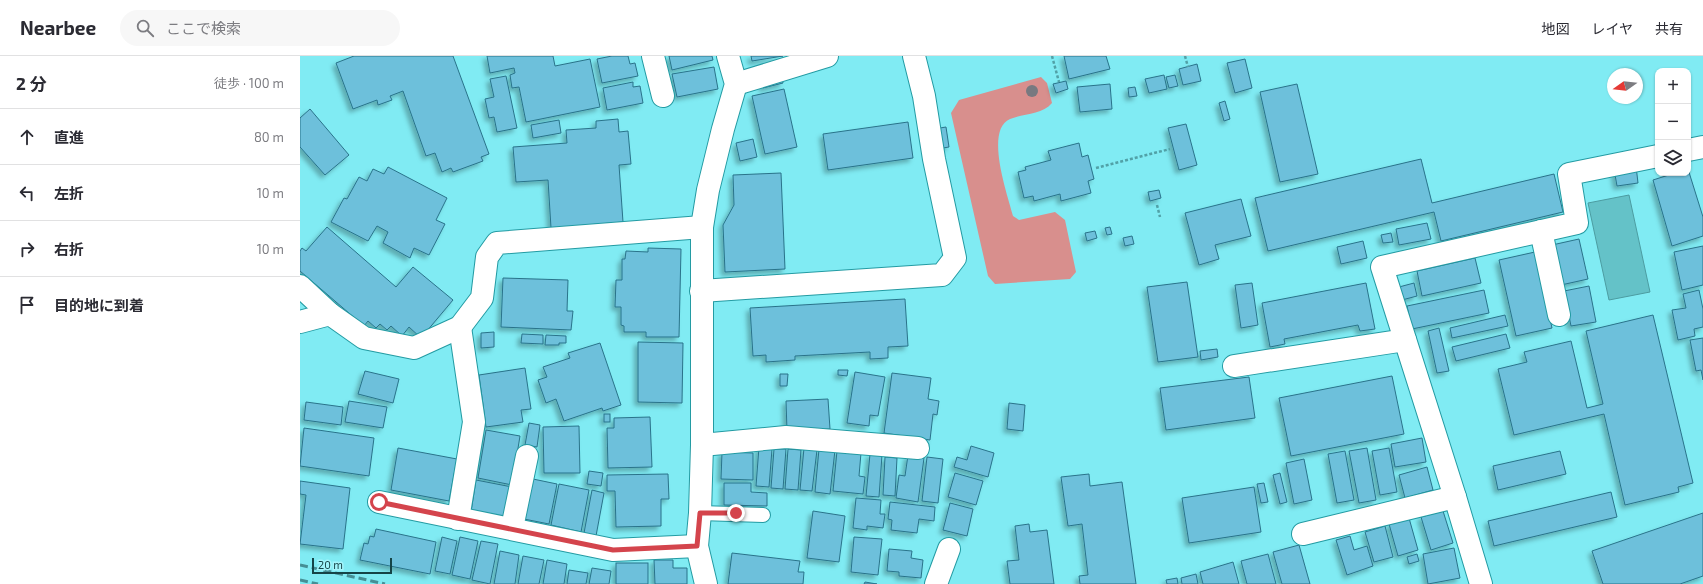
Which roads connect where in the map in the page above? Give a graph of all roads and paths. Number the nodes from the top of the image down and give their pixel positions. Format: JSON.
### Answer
{"nodes":[{"id":1,"x":653,"y":56,"type":"edge"},
{"id":2,"x":728,"y":56,"type":"edge"},
{"id":3,"x":827,"y":56,"type":"edge"},
{"id":4,"x":914,"y":56,"type":"edge"},
{"id":5,"x":1052,"y":56,"type":"edge"},
{"id":6,"x":1185,"y":56,"type":"edge"},
{"id":7,"x":1188,"y":67,"type":"dead end"},
{"id":8,"x":1059,"y":82,"type":"dead end"},
{"id":9,"x":736,"y":84,"type":"junction"},
{"id":10,"x":663,"y":96,"type":"dead end"},
{"id":11,"x":1703,"y":147,"type":"edge"},
{"id":12,"x":1170,"y":149,"type":"dead end"},
{"id":13,"x":1691,"y":149,"type":"edge"},
{"id":14,"x":1655,"y":157,"type":"edge"},
{"id":15,"x":1096,"y":168,"type":"dead end"},
{"id":16,"x":1157,"y":205,"type":"dead end"},
{"id":17,"x":1160,"y":217,"type":"dead end"},
{"id":18,"x":702,"y":227,"type":"junction"},
{"id":19,"x":1541,"y":231,"type":"junction"},
{"id":20,"x":300,"y":286,"type":"edge"},
{"id":21,"x":701,"y":290,"type":"junction"},
{"id":22,"x":330,"y":314,"type":"junction"},
{"id":23,"x":1559,"y":316,"type":"dead end"},
{"id":24,"x":300,"y":322,"type":"edge"},
{"id":25,"x":460,"y":328,"type":"junction"},
{"id":26,"x":1405,"y":340,"type":"junction"},
{"id":27,"x":1234,"y":366,"type":"dead end"},
{"id":28,"x":702,"y":445,"type":"junction"},
{"id":29,"x":918,"y":448,"type":"dead end"},
{"id":30,"x":527,"y":456,"type":"dead end"},
{"id":31,"x":1455,"y":497,"type":"junction"},
{"id":32,"x":379,"y":502,"type":"dead end"},
{"id":33,"x":700,"y":513,"type":"junction"},
{"id":34,"x":763,"y":515,"type":"dead end"},
{"id":35,"x":458,"y":519,"type":"junction"},
{"id":36,"x":512,"y":528,"type":"junction"},
{"id":37,"x":1303,"y":534,"type":"dead end"},
{"id":38,"x":697,"y":546,"type":"junction"},
{"id":39,"x":949,"y":549,"type":"dead end"},
{"id":40,"x":706,"y":584,"type":"edge"},
{"id":41,"x":936,"y":584,"type":"edge"},
{"id":42,"x":1481,"y":584,"type":"edge"}],
"edges":[{"from":1,"to":10,"type":"street"},
{"from":2,"to":9,"type":"street"},
{"from":3,"to":9,"type":"street"},
{"from":4,"to":21,"type":"street"},
{"from":5,"to":8,"type":"path"},
{"from":6,"to":7,"type":"path"},
{"from":9,"to":18,"type":"street"},
{"from":11,"to":13,"type":"street"},
{"from":12,"to":15,"type":"path"},
{"from":14,"to":19,"type":"street"},
{"from":16,"to":17,"type":"path"},
{"from":18,"to":21,"type":"street"},
{"from":18,"to":25,"type":"street"},
{"from":19,"to":23,"type":"street"},
{"from":19,"to":26,"type":"street"},
{"from":20,"to":22,"type":"street"},
{"from":21,"to":28,"type":"street"},
{"from":22,"to":24,"type":"street"},
{"from":22,"to":25,"type":"street"},
{"from":25,"to":35,"type":"street"},
{"from":26,"to":27,"type":"street"},
{"from":26,"to":31,"type":"street"},
{"from":28,"to":29,"type":"street"},
{"from":28,"to":33,"type":"street"},
{"from":30,"to":36,"type":"street"},
{"from":31,"to":37,"type":"street"},
{"from":31,"to":42,"type":"street"},
{"from":32,"to":35,"type":"street"},
{"from":33,"to":34,"type":"lane"},
{"from":33,"to":38,"type":"street"},
{"from":35,"to":36,"type":"street"},
{"from":36,"to":38,"type":"street"},
{"from":38,"to":40,"type":"street"},
{"from":39,"to":41,"type":"street"}]}
